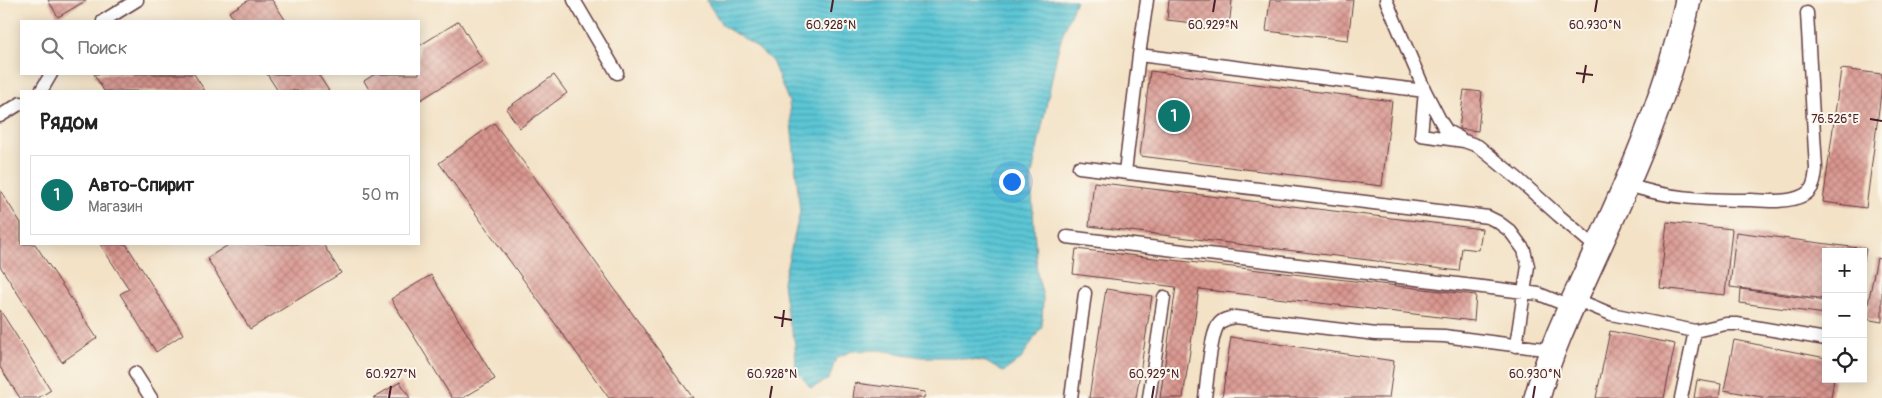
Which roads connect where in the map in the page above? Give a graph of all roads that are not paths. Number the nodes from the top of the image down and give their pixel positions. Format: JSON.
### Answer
{"nodes":[{"id":1,"x":137,"y":0,"type":"edge"},
{"id":2,"x":574,"y":0,"type":"edge"},
{"id":3,"x":1147,"y":0,"type":"edge"},
{"id":4,"x":1386,"y":0,"type":"edge"},
{"id":5,"x":1688,"y":0,"type":"edge"},
{"id":6,"x":1807,"y":13,"type":"dead end"},
{"id":7,"x":105,"y":20,"type":"edge"},
{"id":8,"x":1139,"y":55,"type":"junction"},
{"id":9,"x":617,"y":73,"type":"dead end"},
{"id":10,"x":50,"y":75,"type":"edge"},
{"id":11,"x":42,"y":90,"type":"edge"},
{"id":12,"x":1425,"y":91,"type":"junction"},
{"id":13,"x":20,"y":104,"type":"edge"},
{"id":14,"x":0,"y":116,"type":"edge"},
{"id":15,"x":1464,"y":141,"type":"junction"},
{"id":16,"x":1079,"y":167,"type":"dead end"},
{"id":17,"x":1125,"y":172,"type":"junction"},
{"id":18,"x":1626,"y":184,"type":"junction"},
{"id":19,"x":1068,"y":237,"type":"dead end"},
{"id":20,"x":1598,"y":249,"type":"junction"},
{"id":21,"x":1524,"y":292,"type":"junction"},
{"id":22,"x":1085,"y":293,"type":"dead end"},
{"id":23,"x":1164,"y":297,"type":"dead end"},
{"id":24,"x":1573,"y":303,"type":"junction"},
{"id":25,"x":1695,"y":331,"type":"junction"},
{"id":26,"x":1822,"y":338,"type":"edge"},
{"id":27,"x":1516,"y":346,"type":"junction"},
{"id":28,"x":1552,"y":350,"type":"junction"},
{"id":29,"x":135,"y":373,"type":"dead end"},
{"id":30,"x":151,"y":398,"type":"edge"},
{"id":31,"x":1072,"y":398,"type":"edge"},
{"id":32,"x":1149,"y":398,"type":"edge"},
{"id":33,"x":1205,"y":398,"type":"edge"},
{"id":34,"x":1537,"y":398,"type":"edge"},
{"id":35,"x":1681,"y":398,"type":"edge"}],
"edges":[{"from":1,"to":7,"type":"lane"},
{"from":2,"to":9,"type":"lane"},
{"from":3,"to":8,"type":"lane"},
{"from":4,"to":12,"type":"lane"},
{"from":5,"to":18,"type":"street"},
{"from":6,"to":18,"type":"lane"},
{"from":8,"to":12,"type":"lane"},
{"from":8,"to":17,"type":"lane"},
{"from":10,"to":11,"type":"lane"},
{"from":12,"to":15,"type":"lane"},
{"from":12,"to":15,"type":"lane"},
{"from":13,"to":14,"type":"lane"},
{"from":15,"to":20,"type":"lane"},
{"from":16,"to":17,"type":"lane"},
{"from":17,"to":21,"type":"lane"},
{"from":18,"to":20,"type":"street"},
{"from":19,"to":21,"type":"lane"},
{"from":20,"to":24,"type":"street"},
{"from":21,"to":24,"type":"lane"},
{"from":21,"to":27,"type":"lane"},
{"from":22,"to":31,"type":"lane"},
{"from":23,"to":32,"type":"lane"},
{"from":24,"to":25,"type":"lane"},
{"from":24,"to":28,"type":"street"},
{"from":25,"to":26,"type":"lane"},
{"from":25,"to":35,"type":"lane"},
{"from":27,"to":28,"type":"lane"},
{"from":27,"to":33,"type":"lane"},
{"from":28,"to":34,"type":"street"},
{"from":29,"to":30,"type":"lane"}]}
